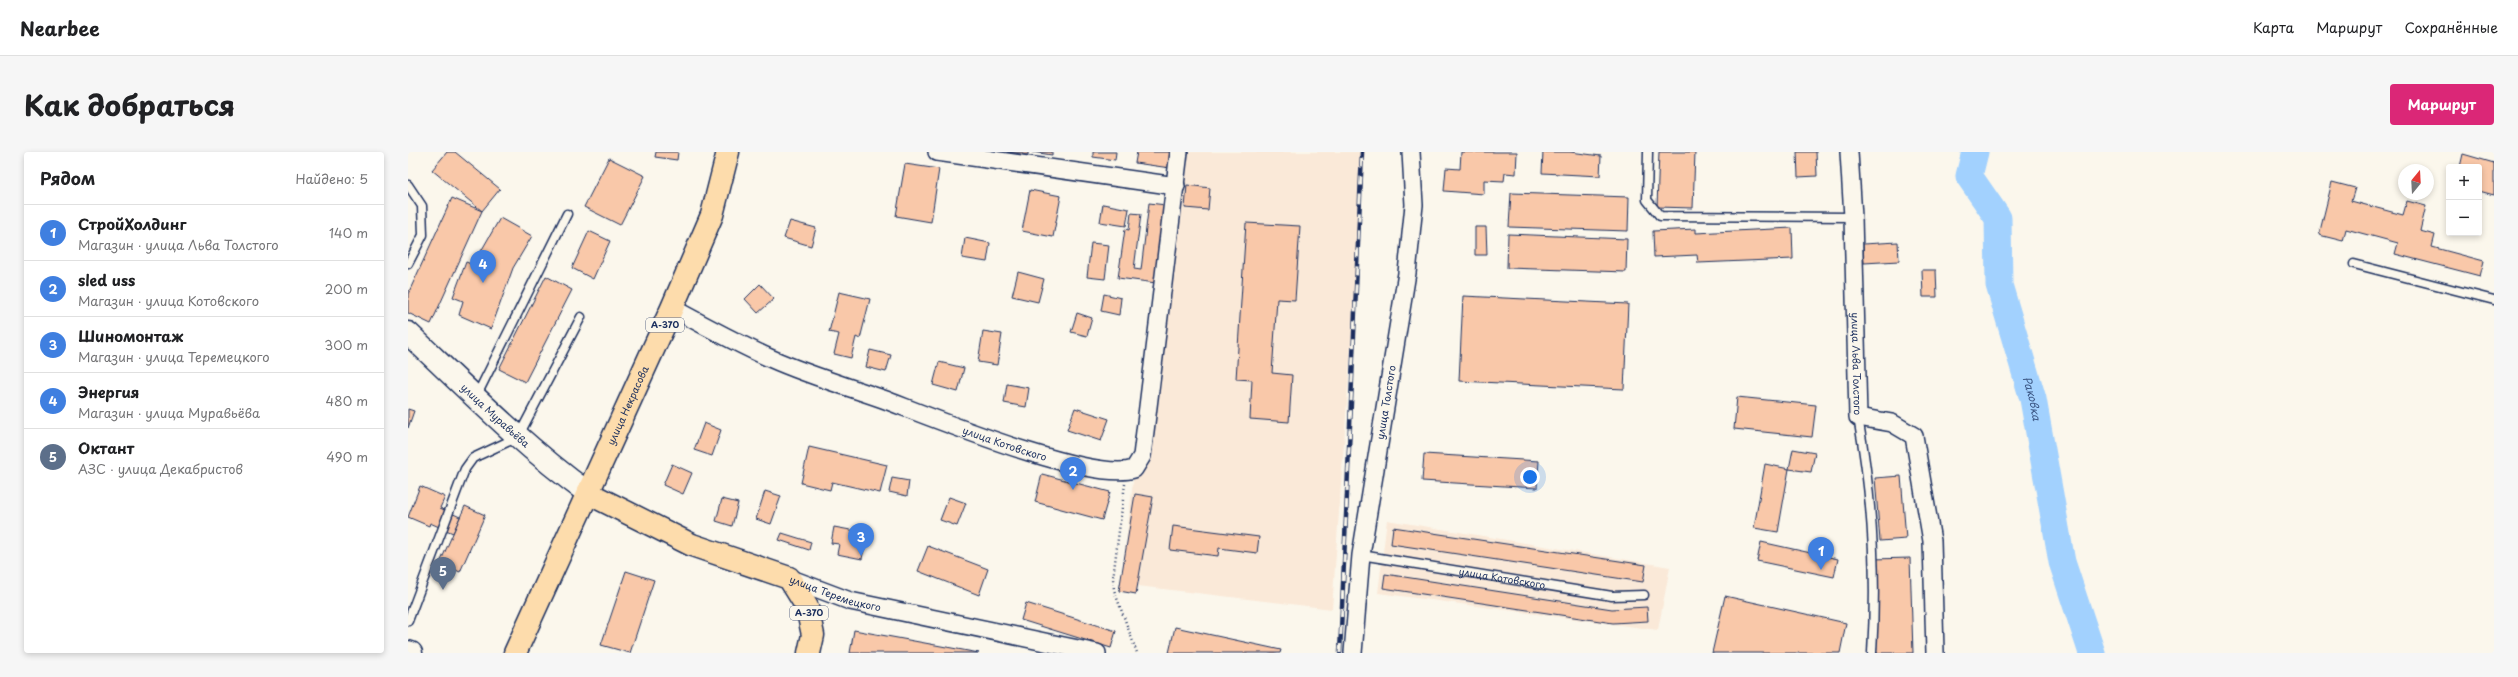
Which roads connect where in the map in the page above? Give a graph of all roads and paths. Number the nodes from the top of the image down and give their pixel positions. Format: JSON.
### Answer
{"nodes":[{"id":1,"x":728,"y":152,"type":"edge"},
{"id":2,"x":937,"y":152,"type":"edge"},
{"id":3,"x":1179,"y":152,"type":"edge"},
{"id":4,"x":1411,"y":152,"type":"edge"},
{"id":5,"x":1648,"y":152,"type":"edge"},
{"id":6,"x":1849,"y":152,"type":"edge"},
{"id":7,"x":408,"y":184,"type":"edge"},
{"id":8,"x":1176,"y":186,"type":"junction"},
{"id":9,"x":567,"y":214,"type":"dead end"},
{"id":10,"x":1853,"y":217,"type":"junction"},
{"id":11,"x":408,"y":264,"type":"edge"},
{"id":12,"x":2354,"y":264,"type":"dead end"},
{"id":13,"x":2494,"y":300,"type":"edge"},
{"id":14,"x":672,"y":308,"type":"junction"},
{"id":15,"x":581,"y":317,"type":"dead end"},
{"id":16,"x":408,"y":333,"type":"edge"},
{"id":17,"x":476,"y":397,"type":"junction"},
{"id":18,"x":1858,"y":417,"type":"junction"},
{"id":19,"x":518,"y":437,"type":"junction"},
{"id":20,"x":1127,"y":472,"type":"junction"},
{"id":21,"x":588,"y":493,"type":"junction"},
{"id":22,"x":1361,"y":555,"type":"junction"},
{"id":23,"x":789,"y":578,"type":"junction"},
{"id":24,"x":1644,"y":595,"type":"dead end"},
{"id":25,"x":408,"y":621,"type":"edge"},
{"id":26,"x":408,"y":652,"type":"edge"},
{"id":27,"x":411,"y":653,"type":"edge"},
{"id":28,"x":515,"y":653,"type":"edge"},
{"id":29,"x":809,"y":653,"type":"edge"},
{"id":30,"x":1097,"y":653,"type":"edge"},
{"id":31,"x":1137,"y":653,"type":"edge"},
{"id":32,"x":1353,"y":653,"type":"edge"},
{"id":33,"x":1872,"y":653,"type":"edge"},
{"id":34,"x":1935,"y":653,"type":"edge"}],
"edges":[{"from":1,"to":14,"type":"highway","name":"улица Некрасова","number":"А-370"},
{"from":2,"to":8,"type":"street"},
{"from":3,"to":8,"type":"street"},
{"from":4,"to":22,"type":"street","name":"улица Толстого"},
{"from":5,"to":10,"type":"lane"},
{"from":6,"to":10,"type":"street","name":"улица Льва Толстого"},
{"from":7,"to":11,"type":"lane"},
{"from":8,"to":20,"type":"street"},
{"from":9,"to":17,"type":"lane"},
{"from":10,"to":18,"type":"street","name":"улица Льва Толстого"},
{"from":12,"to":13,"type":"lane"},
{"from":14,"to":20,"type":"street","name":"улица Котовского"},
{"from":14,"to":21,"type":"highway","name":"улица Некрасова","number":"А-370"},
{"from":15,"to":19,"type":"lane"},
{"from":16,"to":17,"type":"street","name":"улица Муравьёва"},
{"from":17,"to":19,"type":"street","name":"улица Муравьёва"},
{"from":18,"to":33,"type":"lane"},
{"from":18,"to":34,"type":"street","name":"улица Льва Толстого"},
{"from":19,"to":21,"type":"street","name":"улица Муравьёва"},
{"from":19,"to":25,"type":"lane"},
{"from":20,"to":31,"type":"path"},
{"from":21,"to":23,"type":"highway","name":"улица Теремецкого"},
{"from":21,"to":28,"type":"highway","name":"улица Некрасова","number":"А-370"},
{"from":22,"to":24,"type":"lane","name":"улица Котовского"},
{"from":22,"to":32,"type":"street","name":"улица Толстого"},
{"from":23,"to":29,"type":"highway","number":"А-370"},
{"from":23,"to":30,"type":"street","name":"улица Теремецкого"},
{"from":26,"to":27,"type":"street"}]}
